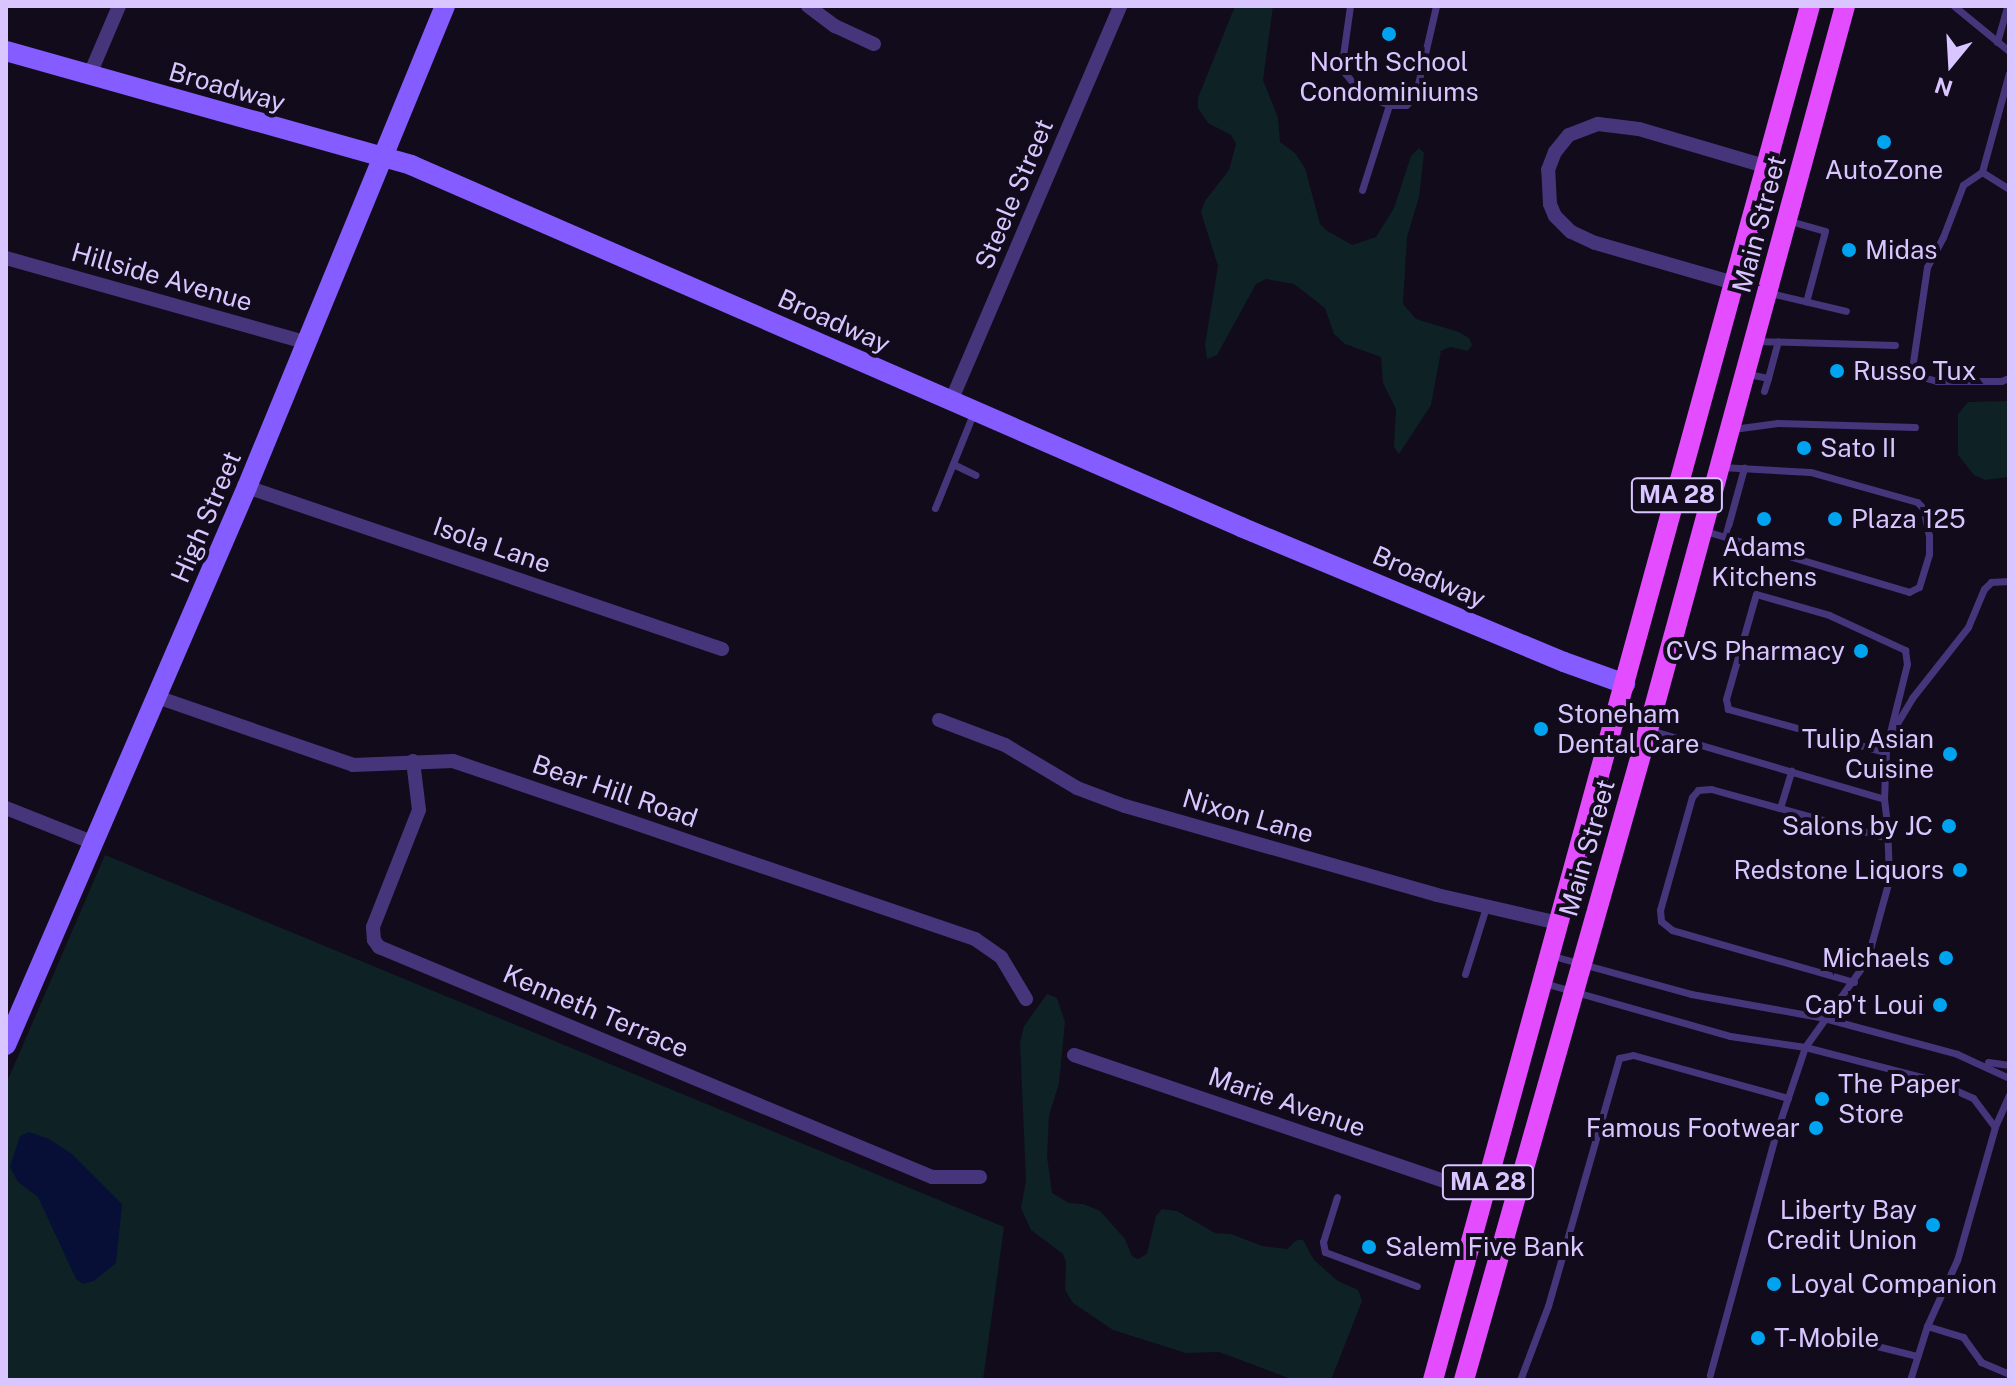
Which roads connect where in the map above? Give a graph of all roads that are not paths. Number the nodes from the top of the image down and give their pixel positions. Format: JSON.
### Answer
{"nodes":[{"id":1,"x":119,"y":6,"type":"edge"},
{"id":2,"x":445,"y":6,"type":"edge"},
{"id":3,"x":808,"y":6,"type":"edge"},
{"id":4,"x":1120,"y":6,"type":"edge"},
{"id":5,"x":1350,"y":6,"type":"edge"},
{"id":6,"x":1436,"y":6,"type":"edge"},
{"id":7,"x":1845,"y":6,"type":"edge"},
{"id":8,"x":2007,"y":6,"type":"edge"},
{"id":9,"x":1952,"y":7,"type":"edge"},
{"id":10,"x":1807,"y":14,"type":"edge"},
{"id":11,"x":1997,"y":42,"type":"junction"},
{"id":12,"x":874,"y":44,"type":"dead end"},
{"id":13,"x":6,"y":51,"type":"edge"},
{"id":14,"x":2009,"y":51,"type":"edge"},
{"id":15,"x":1832,"y":54,"type":"junction"},
{"id":16,"x":2009,"y":73,"type":"edge"},
{"id":17,"x":90,"y":74,"type":"junction"},
{"id":18,"x":1389,"y":105,"type":"junction"},
{"id":19,"x":383,"y":156,"type":"junction"},
{"id":20,"x":1765,"y":166,"type":"junction"},
{"id":21,"x":1982,"y":172,"type":"junction"},
{"id":22,"x":2009,"y":189,"type":"edge"},
{"id":23,"x":1362,"y":190,"type":"dead end"},
{"id":24,"x":1786,"y":220,"type":"junction"},
{"id":25,"x":6,"y":258,"type":"edge"},
{"id":26,"x":1734,"y":283,"type":"junction"},
{"id":27,"x":1767,"y":292,"type":"junction"},
{"id":28,"x":1806,"y":302,"type":"junction"},
{"id":29,"x":1846,"y":311,"type":"dead end"},
{"id":30,"x":1754,"y":341,"type":"junction"},
{"id":31,"x":1778,"y":341,"type":"junction"},
{"id":32,"x":305,"y":342,"type":"junction"},
{"id":33,"x":1895,"y":345,"type":"dead end"},
{"id":34,"x":1745,"y":374,"type":"junction"},
{"id":35,"x":1768,"y":378,"type":"junction"},
{"id":36,"x":2009,"y":378,"type":"edge"},
{"id":37,"x":1764,"y":391,"type":"dead end"},
{"id":38,"x":951,"y":401,"type":"junction"},
{"id":39,"x":974,"y":412,"type":"junction"},
{"id":40,"x":1915,"y":427,"type":"dead end"},
{"id":41,"x":1730,"y":430,"type":"junction"},
{"id":42,"x":953,"y":464,"type":"junction"},
{"id":43,"x":1721,"y":467,"type":"junction"},
{"id":44,"x":1744,"y":468,"type":"junction"},
{"id":45,"x":976,"y":475,"type":"dead end"},
{"id":46,"x":247,"y":487,"type":"junction"},
{"id":47,"x":935,"y":508,"type":"dead end"},
{"id":48,"x":1703,"y":530,"type":"junction"},
{"id":49,"x":1725,"y":537,"type":"junction"},
{"id":50,"x":2009,"y":581,"type":"edge"},
{"id":51,"x":722,"y":649,"type":"dead end"},
{"id":52,"x":1625,"y":684,"type":"junction"},
{"id":53,"x":157,"y":697,"type":"junction"},
{"id":54,"x":939,"y":720,"type":"dead end"},
{"id":55,"x":1648,"y":730,"type":"junction"},
{"id":56,"x":1885,"y":752,"type":"junction"},
{"id":57,"x":413,"y":761,"type":"junction"},
{"id":58,"x":1791,"y":771,"type":"junction"},
{"id":59,"x":1884,"y":799,"type":"junction"},
{"id":60,"x":6,"y":808,"type":"edge"},
{"id":61,"x":1780,"y":808,"type":"junction"},
{"id":62,"x":1888,"y":838,"type":"junction"},
{"id":63,"x":94,"y":843,"type":"junction"},
{"id":64,"x":1486,"y":907,"type":"junction"},
{"id":65,"x":1558,"y":923,"type":"junction"},
{"id":66,"x":1549,"y":955,"type":"junction"},
{"id":67,"x":1582,"y":964,"type":"junction"},
{"id":68,"x":1465,"y":974,"type":"dead end"},
{"id":69,"x":1854,"y":982,"type":"junction"},
{"id":70,"x":1542,"y":983,"type":"junction"},
{"id":71,"x":1574,"y":991,"type":"junction"},
{"id":72,"x":1026,"y":999,"type":"dead end"},
{"id":73,"x":1824,"y":1018,"type":"junction"},
{"id":74,"x":6,"y":1045,"type":"edge"},
{"id":75,"x":1805,"y":1047,"type":"junction"},
{"id":76,"x":1957,"y":1054,"type":"junction"},
{"id":77,"x":1074,"y":1055,"type":"dead end"},
{"id":78,"x":2009,"y":1065,"type":"edge"},
{"id":79,"x":2009,"y":1078,"type":"edge"},
{"id":80,"x":2009,"y":1095,"type":"edge"},
{"id":81,"x":1788,"y":1098,"type":"junction"},
{"id":82,"x":1995,"y":1127,"type":"junction"},
{"id":83,"x":980,"y":1177,"type":"dead end"},
{"id":84,"x":1485,"y":1195,"type":"junction"},
{"id":85,"x":1337,"y":1197,"type":"dead end"},
{"id":86,"x":1417,"y":1286,"type":"dead end"},
{"id":87,"x":1927,"y":1326,"type":"junction"},
{"id":88,"x":1865,"y":1343,"type":"dead end"},
{"id":89,"x":1917,"y":1356,"type":"junction"},
{"id":90,"x":2009,"y":1374,"type":"edge"},
{"id":91,"x":1710,"y":1375,"type":"dead end"},
{"id":92,"x":1433,"y":1380,"type":"edge"},
{"id":93,"x":1464,"y":1380,"type":"edge"},
{"id":94,"x":1520,"y":1380,"type":"edge"},
{"id":95,"x":1910,"y":1380,"type":"edge"}],
"edges":[{"from":1,"to":17,"type":"street"},
{"from":2,"to":19,"type":"main road","name":"High Street"},
{"from":3,"to":12,"type":"street"},
{"from":4,"to":38,"type":"street","name":"Steele Street"},
{"from":5,"to":18,"type":"lane"},
{"from":6,"to":18,"type":"lane"},
{"from":7,"to":15,"type":"main road","name":"Main Street","number":"MA 28"},
{"from":8,"to":11,"type":"lane"},
{"from":9,"to":11,"type":"lane"},
{"from":10,"to":15,"type":"main road"},
{"from":10,"to":20,"type":"main road","name":"Main Street","number":"MA 28"},
{"from":11,"to":14,"type":"lane"},
{"from":13,"to":17,"type":"main road","name":"Broadway"},
{"from":15,"to":24,"type":"main road","name":"Main Street","number":"MA 28"},
{"from":16,"to":21,"type":"lane"},
{"from":17,"to":19,"type":"main road","name":"Broadway"},
{"from":18,"to":23,"type":"lane"},
{"from":19,"to":32,"type":"main road","name":"High Street"},
{"from":19,"to":38,"type":"main road","name":"Broadway"},
{"from":20,"to":26,"type":"main road","name":"Main Street","number":"MA 28"},
{"from":20,"to":26,"type":"street"},
{"from":21,"to":22,"type":"lane"},
{"from":21,"to":36,"type":"lane"},
{"from":24,"to":27,"type":"main road","name":"Main Street","number":"MA 28"},
{"from":24,"to":28,"type":"lane"},
{"from":25,"to":32,"type":"street","name":"Hillside Avenue"},
{"from":26,"to":52,"type":"main road","name":"Main Street","number":"MA 28"},
{"from":27,"to":28,"type":"lane"},
{"from":27,"to":30,"type":"main road","name":"Main Street","number":"MA 28"},
{"from":28,"to":29,"type":"lane"},
{"from":30,"to":31,"type":"lane"},
{"from":30,"to":34,"type":"main road","name":"Main Street","number":"MA 28"},
{"from":31,"to":33,"type":"lane"},
{"from":31,"to":35,"type":"lane"},
{"from":32,"to":46,"type":"main road","name":"High Street"},
{"from":34,"to":35,"type":"lane"},
{"from":34,"to":41,"type":"main road","name":"Main Street","number":"MA 28"},
{"from":35,"to":37,"type":"lane"},
{"from":38,"to":39,"type":"main road","name":"Broadway"},
{"from":39,"to":42,"type":"lane"},
{"from":39,"to":52,"type":"main road","name":"Broadway"},
{"from":40,"to":41,"type":"lane"},
{"from":41,"to":43,"type":"main road","name":"Main Street","number":"MA 28"},
{"from":42,"to":45,"type":"lane"},
{"from":42,"to":47,"type":"lane"},
{"from":43,"to":44,"type":"lane"},
{"from":43,"to":48,"type":"main road","name":"Main Street","number":"MA 28"},
{"from":44,"to":49,"type":"lane"},
{"from":44,"to":49,"type":"lane"},
{"from":46,"to":51,"type":"street","name":"Isola Lane"},
{"from":46,"to":53,"type":"main road","name":"High Street"},
{"from":48,"to":49,"type":"lane"},
{"from":48,"to":55,"type":"main road","name":"Main Street","number":"MA 28"},
{"from":50,"to":56,"type":"lane"},
{"from":52,"to":65,"type":"main road","name":"Main Street","number":"MA 28"},
{"from":53,"to":57,"type":"street","name":"Bear Hill Road"},
{"from":53,"to":63,"type":"main road","name":"High Street"},
{"from":54,"to":64,"type":"street","name":"Nixon Lane"},
{"from":55,"to":58,"type":"lane"},
{"from":55,"to":67,"type":"main road","name":"Main Street","number":"MA 28"},
{"from":56,"to":56,"type":"lane"},
{"from":56,"to":59,"type":"lane"},
{"from":57,"to":72,"type":"street","name":"Bear Hill Road"},
{"from":57,"to":83,"type":"street","name":"Kenneth Terrace"},
{"from":58,"to":59,"type":"lane"},
{"from":58,"to":61,"type":"lane"},
{"from":59,"to":62,"type":"lane"},
{"from":60,"to":63,"type":"street"},
{"from":61,"to":62,"type":"lane"},
{"from":61,"to":69,"type":"lane"},
{"from":62,"to":69,"type":"lane"},
{"from":63,"to":74,"type":"main road","name":"High Street"},
{"from":64,"to":65,"type":"street","name":"Nixon Lane"},
{"from":64,"to":68,"type":"lane"},
{"from":65,"to":66,"type":"main road","name":"Main Street","number":"MA 28"},
{"from":66,"to":67,"type":"lane"},
{"from":66,"to":70,"type":"main road","name":"Main Street","number":"MA 28"},
{"from":67,"to":71,"type":"main road","name":"Main Street","number":"MA 28"},
{"from":67,"to":73,"type":"lane"},
{"from":69,"to":73,"type":"lane"},
{"from":70,"to":71,"type":"lane"},
{"from":70,"to":84,"type":"main road","name":"Main Street","number":"MA 28"},
{"from":71,"to":75,"type":"lane"},
{"from":71,"to":93,"type":"main road","name":"Main Street","number":"MA 28"},
{"from":73,"to":75,"type":"lane"},
{"from":73,"to":76,"type":"lane"},
{"from":75,"to":81,"type":"lane"},
{"from":75,"to":82,"type":"lane"},
{"from":76,"to":78,"type":"lane"},
{"from":76,"to":79,"type":"lane"},
{"from":77,"to":84,"type":"street","name":"Marie Avenue"},
{"from":80,"to":82,"type":"lane"},
{"from":81,"to":91,"type":"lane"},
{"from":81,"to":94,"type":"lane"},
{"from":82,"to":87,"type":"lane"},
{"from":84,"to":92,"type":"main road","name":"Main Street","number":"MA 28"},
{"from":85,"to":86,"type":"lane"},
{"from":87,"to":89,"type":"lane"},
{"from":87,"to":90,"type":"lane"},
{"from":88,"to":89,"type":"lane"},
{"from":89,"to":95,"type":"lane"}]}
